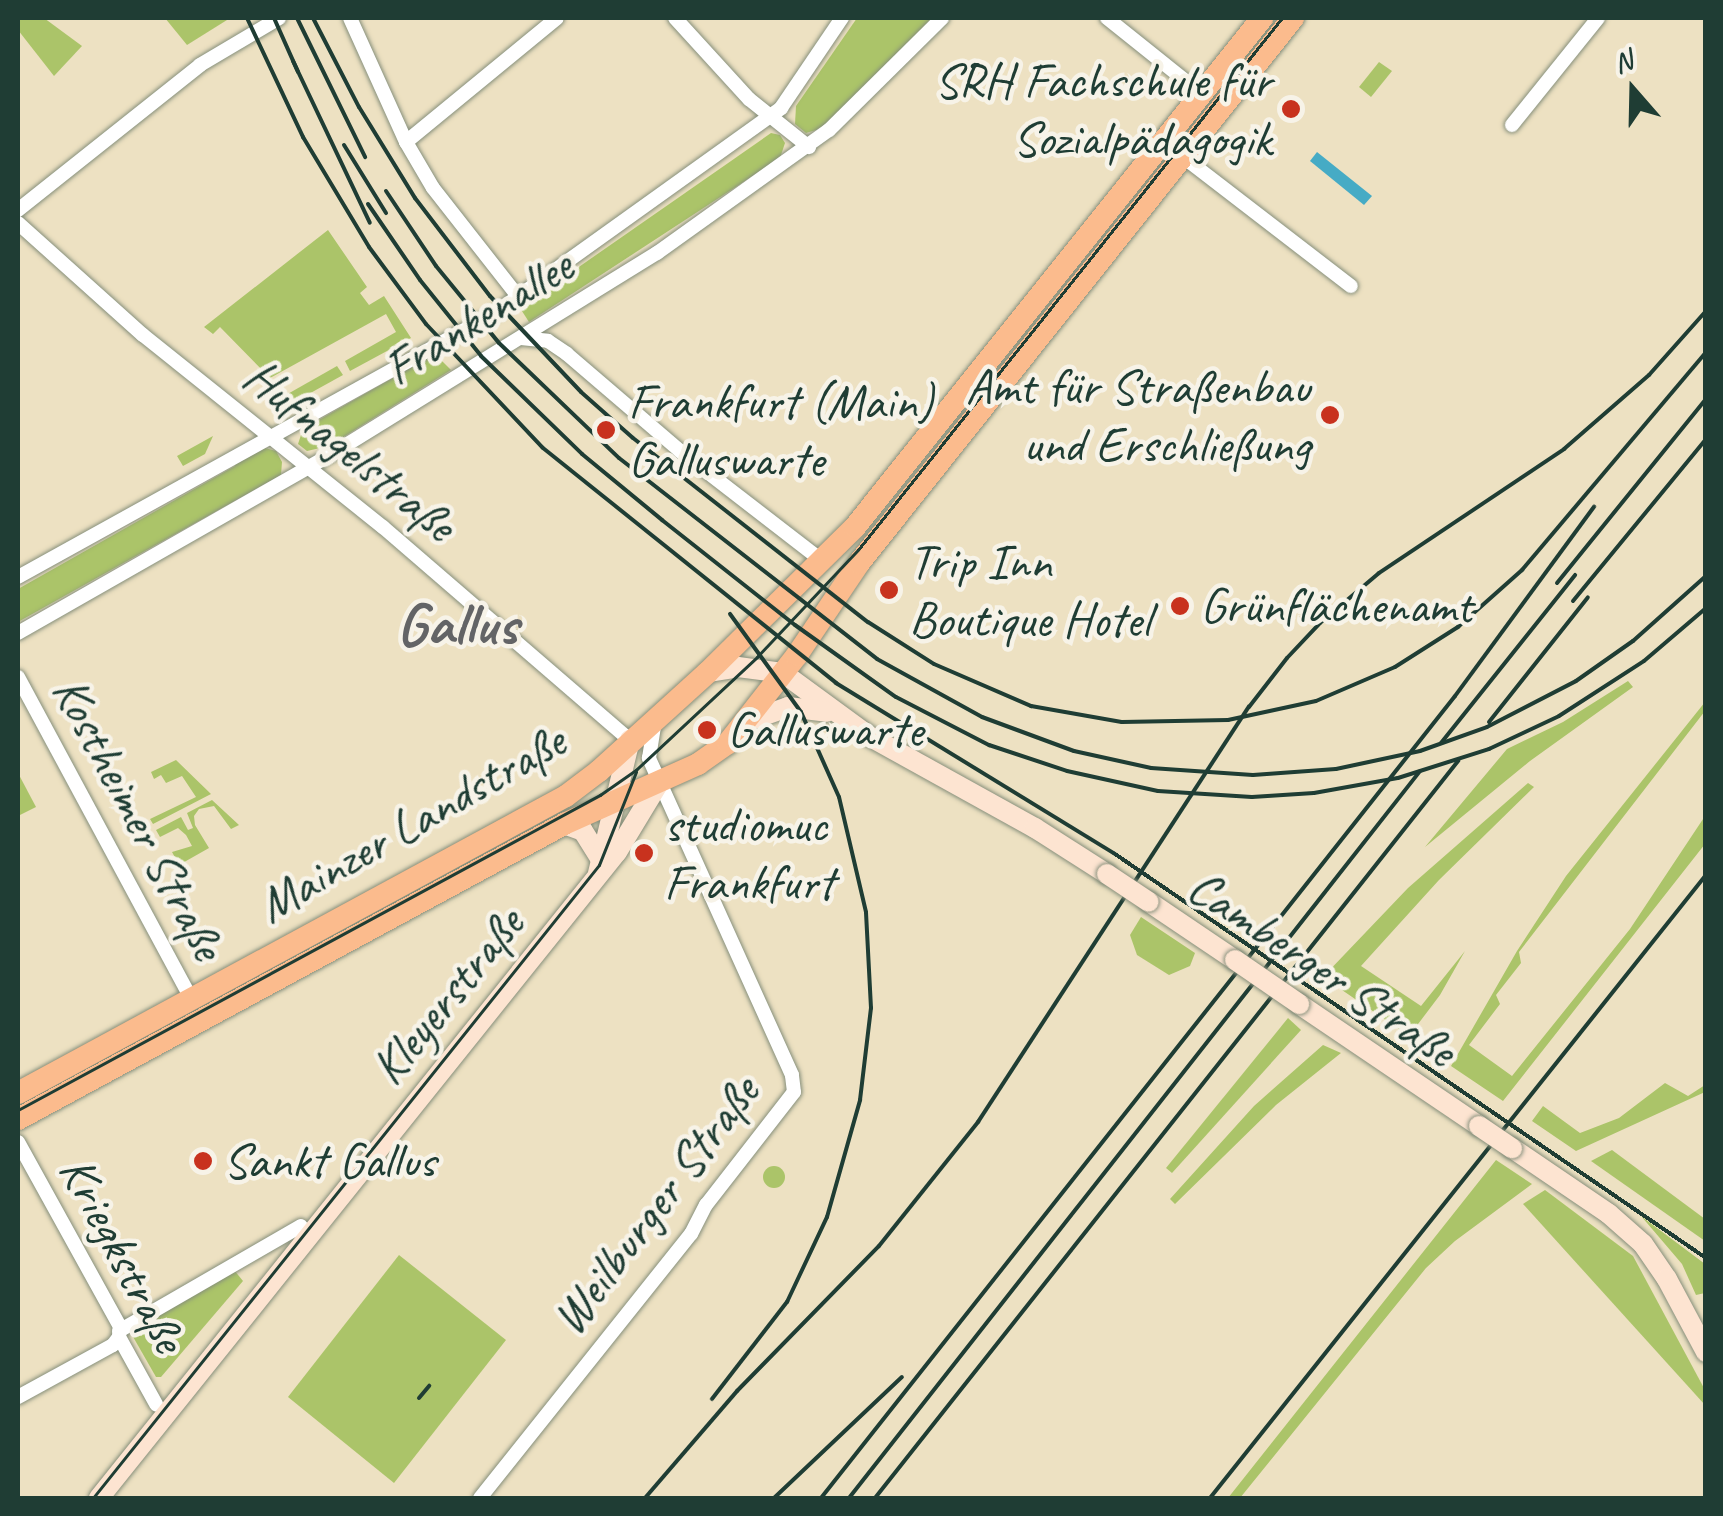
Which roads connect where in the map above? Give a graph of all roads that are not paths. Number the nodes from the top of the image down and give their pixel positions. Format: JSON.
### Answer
{"nodes":[{"id":1,"x":279,"y":18,"type":"edge"},
{"id":2,"x":350,"y":18,"type":"edge"},
{"id":3,"x":558,"y":18,"type":"edge"},
{"id":4,"x":675,"y":18,"type":"edge"},
{"id":5,"x":842,"y":18,"type":"edge"},
{"id":6,"x":942,"y":18,"type":"edge"},
{"id":7,"x":1107,"y":18,"type":"edge"},
{"id":8,"x":1262,"y":18,"type":"edge"},
{"id":9,"x":1293,"y":18,"type":"edge"},
{"id":10,"x":1598,"y":18,"type":"edge"},
{"id":11,"x":1202,"y":94,"type":"junction"},
{"id":12,"x":768,"y":118,"type":"junction"},
{"id":13,"x":1512,"y":125,"type":"dead end"},
{"id":14,"x":406,"y":142,"type":"junction"},
{"id":15,"x":809,"y":147,"type":"junction"},
{"id":16,"x":1182,"y":156,"type":"junction"},
{"id":17,"x":18,"y":210,"type":"edge"},
{"id":18,"x":18,"y":223,"type":"edge"},
{"id":19,"x":1351,"y":286,"type":"dead end"},
{"id":20,"x":517,"y":294,"type":"junction"},
{"id":21,"x":1032,"y":326,"type":"junction"},
{"id":22,"x":515,"y":338,"type":"junction"},
{"id":23,"x":272,"y":436,"type":"junction"},
{"id":24,"x":308,"y":467,"type":"junction"},
{"id":25,"x":822,"y":560,"type":"junction"},
{"id":26,"x":18,"y":577,"type":"edge"},
{"id":27,"x":18,"y":632,"type":"edge"},
{"id":28,"x":708,"y":672,"type":"junction"},
{"id":29,"x":783,"y":673,"type":"junction"},
{"id":30,"x":18,"y":676,"type":"edge"},
{"id":31,"x":835,"y":714,"type":"junction"},
{"id":32,"x":658,"y":717,"type":"junction"},
{"id":33,"x":748,"y":721,"type":"junction"},
{"id":34,"x":630,"y":740,"type":"junction"},
{"id":35,"x":660,"y":781,"type":"junction"},
{"id":36,"x":618,"y":799,"type":"junction"},
{"id":37,"x":564,"y":824,"type":"junction"},
{"id":38,"x":598,"y":865,"type":"junction"},
{"id":39,"x":191,"y":998,"type":"junction"},
{"id":40,"x":18,"y":1093,"type":"edge"},
{"id":41,"x":18,"y":1119,"type":"edge"},
{"id":42,"x":18,"y":1142,"type":"edge"},
{"id":43,"x":301,"y":1226,"type":"dead end"},
{"id":44,"x":119,"y":1334,"type":"junction"},
{"id":45,"x":1706,"y":1352,"type":"edge"},
{"id":46,"x":18,"y":1396,"type":"edge"},
{"id":47,"x":156,"y":1404,"type":"dead end"},
{"id":48,"x":100,"y":1498,"type":"edge"},
{"id":49,"x":480,"y":1498,"type":"edge"}],
"edges":[{"from":1,"to":17,"type":"street"},
{"from":2,"to":14,"type":"street"},
{"from":3,"to":14,"type":"street"},
{"from":4,"to":12,"type":"street"},
{"from":5,"to":12,"type":"street","name":"Frankenallee"},
{"from":6,"to":15,"type":"street","name":"Frankenallee"},
{"from":7,"to":11,"type":"street"},
{"from":8,"to":11,"type":"main road","name":"Mainzer Landstraße"},
{"from":9,"to":16,"type":"main road","name":"Mainzer Landstraße"},
{"from":10,"to":13,"type":"street"},
{"from":11,"to":21,"type":"main road","name":"Mainzer Landstraße"},
{"from":12,"to":15,"type":"street"},
{"from":12,"to":20,"type":"street","name":"Frankenallee"},
{"from":14,"to":20,"type":"street"},
{"from":15,"to":22,"type":"street","name":"Frankenallee"},
{"from":16,"to":19,"type":"street"},
{"from":16,"to":21,"type":"main road","name":"Mainzer Landstraße"},
{"from":18,"to":23,"type":"street","name":"Hufnagelstraße"},
{"from":20,"to":23,"type":"street","name":"Frankenallee"},
{"from":21,"to":25,"type":"main road","name":"Mainzer Landstraße"},
{"from":21,"to":29,"type":"main road","name":"Mainzer Landstraße"},
{"from":22,"to":24,"type":"street","name":"Frankenallee"},
{"from":22,"to":25,"type":"street"},
{"from":23,"to":24,"type":"street","name":"Hufnagelstraße"},
{"from":23,"to":26,"type":"street","name":"Frankenallee"},
{"from":24,"to":27,"type":"street","name":"Frankenallee"},
{"from":24,"to":34,"type":"street","name":"Hufnagelstraße"},
{"from":25,"to":28,"type":"main road","name":"Mainzer Landstraße"},
{"from":28,"to":29,"type":"street"},
{"from":28,"to":32,"type":"main road","name":"Mainzer Landstraße"},
{"from":29,"to":31,"type":"street","name":"Camberger Straße"},
{"from":29,"to":33,"type":"main road","name":"Mainzer Landstraße"},
{"from":30,"to":39,"type":"street","name":"Kostheimer Straße"},
{"from":31,"to":33,"type":"street","name":"Camberger Straße"},
{"from":31,"to":45,"type":"street","name":"Camberger Straße","bridge":true},
{"from":32,"to":34,"type":"main road","name":"Mainzer Landstraße"},
{"from":32,"to":35,"type":"street","name":"Weilburger Straße"},
{"from":33,"to":35,"type":"main road","name":"Mainzer Landstraße"},
{"from":34,"to":36,"type":"street","name":"Kleyerstraße"},
{"from":34,"to":39,"type":"main road","name":"Mainzer Landstraße"},
{"from":35,"to":36,"type":"main road","name":"Mainzer Landstraße"},
{"from":35,"to":38,"type":"street","name":"Kleyerstraße"},
{"from":35,"to":49,"type":"street","name":"Weilburger Straße"},
{"from":36,"to":37,"type":"main road","name":"Mainzer Landstraße"},
{"from":36,"to":38,"type":"street","name":"Kleyerstraße"},
{"from":37,"to":38,"type":"street"},
{"from":37,"to":41,"type":"main road","name":"Mainzer Landstraße"},
{"from":38,"to":48,"type":"street","name":"Kleyerstraße"},
{"from":39,"to":40,"type":"main road","name":"Mainzer Landstraße"},
{"from":42,"to":44,"type":"street","name":"Kriegkstraße"},
{"from":43,"to":44,"type":"street"},
{"from":44,"to":46,"type":"street"},
{"from":44,"to":47,"type":"street","name":"Kriegkstraße"}]}
